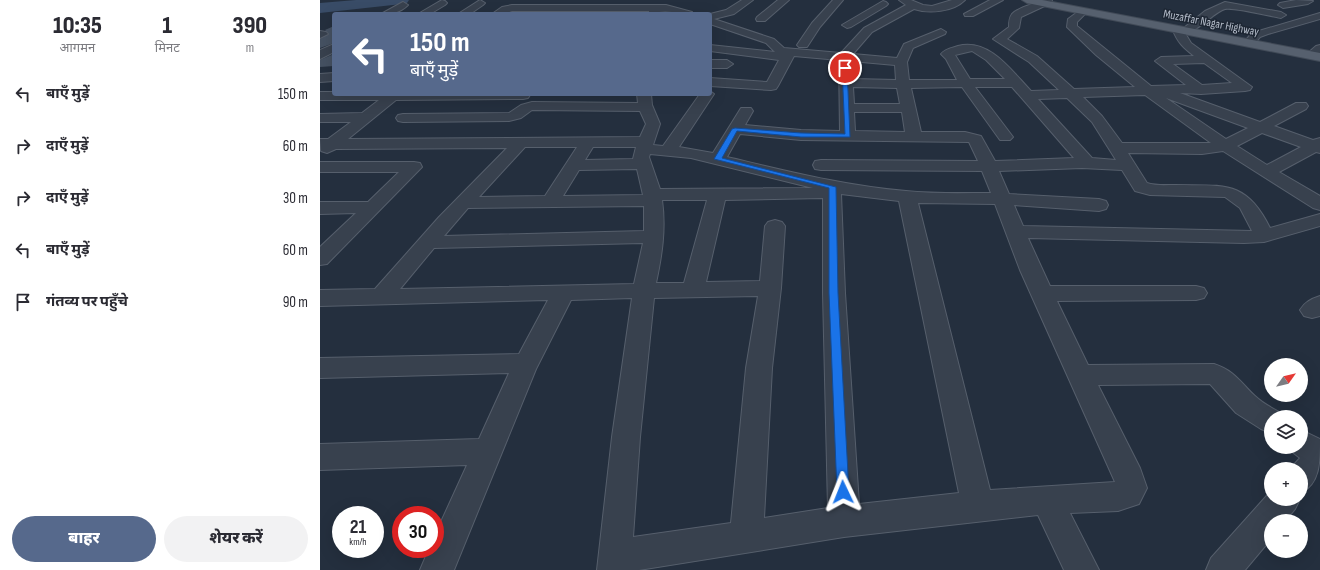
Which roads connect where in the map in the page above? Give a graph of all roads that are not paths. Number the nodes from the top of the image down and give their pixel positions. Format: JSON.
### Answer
{"nodes":[{"id":1,"x":615,"y":0,"type":"edge"},
{"id":2,"x":748,"y":0,"type":"edge"},
{"id":3,"x":784,"y":0,"type":"edge"},
{"id":4,"x":838,"y":0,"type":"edge"},
{"id":5,"x":891,"y":0,"type":"edge"},
{"id":6,"x":904,"y":0,"type":"edge"},
{"id":7,"x":960,"y":0,"type":"edge"},
{"id":8,"x":998,"y":0,"type":"edge"},
{"id":9,"x":1027,"y":0,"type":"edge"},
{"id":10,"x":1306,"y":0,"type":"edge"},
{"id":11,"x":1044,"y":2,"type":"edge"},
{"id":12,"x":1270,"y":2,"type":"dead end"},
{"id":13,"x":442,"y":3,"type":"dead end"},
{"id":14,"x":480,"y":3,"type":"dead end"},
{"id":15,"x":403,"y":5,"type":"dead end"},
{"id":16,"x":914,"y":5,"type":"junction"},
{"id":17,"x":1282,"y":10,"type":"junction"},
{"id":18,"x":564,"y":11,"type":"edge"},
{"id":19,"x":603,"y":11,"type":"edge"},
{"id":20,"x":656,"y":11,"type":"edge"},
{"id":21,"x":1083,"y":11,"type":"junction"},
{"id":22,"x":390,"y":12,"type":"edge"},
{"id":23,"x":426,"y":12,"type":"edge"},
{"id":24,"x":466,"y":12,"type":"edge"},
{"id":25,"x":501,"y":12,"type":"edge"},
{"id":26,"x":681,"y":12,"type":"edge"},
{"id":27,"x":969,"y":14,"type":"dead end"},
{"id":28,"x":1320,"y":15,"type":"edge"},
{"id":29,"x":712,"y":16,"type":"edge"},
{"id":30,"x":761,"y":19,"type":"dead end"},
{"id":31,"x":712,"y":22,"type":"edge"},
{"id":32,"x":847,"y":25,"type":"dead end"},
{"id":33,"x":1184,"y":29,"type":"junction"},
{"id":34,"x":941,"y":32,"type":"dead end"},
{"id":35,"x":1251,"y":41,"type":"junction"},
{"id":36,"x":803,"y":45,"type":"dead end"},
{"id":37,"x":332,"y":48,"type":"edge"},
{"id":38,"x":712,"y":48,"type":"edge"},
{"id":39,"x":736,"y":52,"type":"junction"},
{"id":40,"x":1318,"y":53,"type":"edge"},
{"id":41,"x":332,"y":54,"type":"edge"},
{"id":42,"x":789,"y":54,"type":"junction"},
{"id":43,"x":320,"y":55,"type":"edge"},
{"id":44,"x":845,"y":56,"type":"junction"},
{"id":45,"x":1204,"y":59,"type":"junction"},
{"id":46,"x":901,"y":62,"type":"junction"},
{"id":47,"x":712,"y":64,"type":"edge"},
{"id":48,"x":727,"y":64,"type":"junction"},
{"id":49,"x":845,"y":83,"type":"junction"},
{"id":50,"x":1016,"y":83,"type":"junction"},
{"id":51,"x":712,"y":84,"type":"edge"},
{"id":52,"x":903,"y":84,"type":"junction"},
{"id":53,"x":966,"y":84,"type":"junction"},
{"id":54,"x":712,"y":87,"type":"edge"},
{"id":55,"x":1201,"y":90,"type":"junction"},
{"id":56,"x":1153,"y":91,"type":"junction"},
{"id":57,"x":1072,"y":94,"type":"junction"},
{"id":58,"x":1027,"y":95,"type":"junction"},
{"id":59,"x":320,"y":96,"type":"edge"},
{"id":60,"x":332,"y":96,"type":"edge"},
{"id":61,"x":391,"y":96,"type":"edge"},
{"id":62,"x":470,"y":96,"type":"edge"},
{"id":63,"x":562,"y":96,"type":"edge"},
{"id":64,"x":704,"y":96,"type":"edge"},
{"id":65,"x":645,"y":101,"type":"edge"},
{"id":66,"x":554,"y":106,"type":"junction"},
{"id":67,"x":1301,"y":106,"type":"dead end"},
{"id":68,"x":846,"y":108,"type":"junction"},
{"id":69,"x":908,"y":108,"type":"junction"},
{"id":70,"x":365,"y":117,"type":"junction"},
{"id":71,"x":320,"y":118,"type":"edge"},
{"id":72,"x":404,"y":118,"type":"dead end"},
{"id":73,"x":446,"y":118,"type":"junction"},
{"id":74,"x":1261,"y":127,"type":"junction"},
{"id":75,"x":848,"y":136,"type":"junction"},
{"id":76,"x":914,"y":136,"type":"junction"},
{"id":77,"x":1005,"y":137,"type":"dead end"},
{"id":78,"x":588,"y":142,"type":"junction"},
{"id":79,"x":520,"y":143,"type":"junction"},
{"id":80,"x":417,"y":144,"type":"junction"},
{"id":81,"x":1225,"y":146,"type":"junction"},
{"id":82,"x":1318,"y":146,"type":"edge"},
{"id":83,"x":324,"y":147,"type":"edge"},
{"id":84,"x":1116,"y":148,"type":"junction"},
{"id":85,"x":668,"y":150,"type":"junction"},
{"id":86,"x":644,"y":151,"type":"junction"},
{"id":87,"x":718,"y":159,"type":"junction"},
{"id":88,"x":1087,"y":163,"type":"junction"},
{"id":89,"x":574,"y":165,"type":"junction"},
{"id":90,"x":1126,"y":165,"type":"junction"},
{"id":91,"x":990,"y":166,"type":"junction"},
{"id":92,"x":320,"y":168,"type":"edge"},
{"id":93,"x":1266,"y":172,"type":"junction"},
{"id":94,"x":829,"y":182,"type":"junction"},
{"id":95,"x":717,"y":195,"type":"junction"},
{"id":96,"x":907,"y":197,"type":"junction"},
{"id":97,"x":653,"y":198,"type":"junction"},
{"id":98,"x":1004,"y":200,"type":"junction"},
{"id":99,"x":550,"y":202,"type":"junction"},
{"id":100,"x":463,"y":203,"type":"junction"},
{"id":101,"x":1320,"y":204,"type":"edge"},
{"id":102,"x":1099,"y":205,"type":"dead end"},
{"id":103,"x":374,"y":207,"type":"junction"},
{"id":104,"x":320,"y":208,"type":"edge"},
{"id":105,"x":1320,"y":220,"type":"edge"},
{"id":106,"x":775,"y":226,"type":"dead end"},
{"id":107,"x":1017,"y":232,"type":"junction"},
{"id":108,"x":1264,"y":236,"type":"junction"},
{"id":109,"x":654,"y":237,"type":"junction"},
{"id":110,"x":429,"y":242,"type":"junction"},
{"id":111,"x":323,"y":254,"type":"edge"},
{"id":112,"x":770,"y":288,"type":"junction"},
{"id":113,"x":644,"y":290,"type":"junction"},
{"id":114,"x":693,"y":290,"type":"junction"},
{"id":115,"x":564,"y":292,"type":"junction"},
{"id":116,"x":1196,"y":293,"type":"dead end"},
{"id":117,"x":1043,"y":294,"type":"junction"},
{"id":118,"x":382,"y":296,"type":"junction"},
{"id":119,"x":320,"y":298,"type":"edge"},
{"id":120,"x":527,"y":364,"type":"junction"},
{"id":121,"x":320,"y":368,"type":"edge"},
{"id":122,"x":1082,"y":375,"type":"junction"},
{"id":123,"x":1264,"y":416,"type":"edge"},
{"id":124,"x":1308,"y":447,"type":"edge"},
{"id":125,"x":487,"y":452,"type":"junction"},
{"id":126,"x":1320,"y":456,"type":"edge"},
{"id":127,"x":320,"y":457,"type":"edge"},
{"id":128,"x":1308,"y":471,"type":"edge"},
{"id":129,"x":1047,"y":500,"type":"junction"},
{"id":130,"x":978,"y":506,"type":"junction"},
{"id":131,"x":1278,"y":506,"type":"edge"},
{"id":132,"x":844,"y":521,"type":"junction"},
{"id":133,"x":746,"y":537,"type":"junction"},
{"id":134,"x":615,"y":564,"type":"edge"},
{"id":135,"x":437,"y":570,"type":"edge"},
{"id":136,"x":1082,"y":570,"type":"edge"},
{"id":137,"x":1224,"y":570,"type":"edge"}],
"edges":[{"from":1,"to":19,"type":"street"},
{"from":2,"to":29,"type":"street"},
{"from":3,"to":30,"type":"street"},
{"from":4,"to":36,"type":"street"},
{"from":5,"to":32,"type":"street"},
{"from":6,"to":16,"type":"street"},
{"from":7,"to":16,"type":"street"},
{"from":8,"to":27,"type":"street"},
{"from":9,"to":11,"type":"main road","name":"Muzaffar Nagar Highway"},
{"from":10,"to":17,"type":"street"},
{"from":11,"to":21,"type":"main road","name":"Muzaffar Nagar Highway"},
{"from":11,"to":33,"type":"main road","name":"Muzaffar Nagar Highway"},
{"from":11,"to":57,"type":"street"},
{"from":12,"to":17,"type":"street"},
{"from":13,"to":23,"type":"street"},
{"from":14,"to":24,"type":"street"},
{"from":15,"to":22,"type":"street"},
{"from":16,"to":44,"type":"street"},
{"from":17,"to":28,"type":"street"},
{"from":17,"to":33,"type":"street"},
{"from":18,"to":19,"type":"street"},
{"from":18,"to":25,"type":"street"},
{"from":19,"to":20,"type":"street"},
{"from":20,"to":26,"type":"street"},
{"from":21,"to":33,"type":"main road","name":"Muzaffar Nagar Highway"},
{"from":21,"to":56,"type":"street"},
{"from":28,"to":35,"type":"street"},
{"from":31,"to":42,"type":"street"},
{"from":33,"to":35,"type":"main road","name":"Muzaffar Nagar Highway"},
{"from":33,"to":40,"type":"main road","name":"Muzaffar Nagar Highway"},
{"from":33,"to":45,"type":"street"},
{"from":34,"to":46,"type":"street"},
{"from":35,"to":40,"type":"main road","name":"Muzaffar Nagar Highway"},
{"from":37,"to":43,"type":"street"},
{"from":38,"to":39,"type":"street"},
{"from":39,"to":42,"type":"street"},
{"from":39,"to":48,"type":"street"},
{"from":41,"to":43,"type":"street"},
{"from":42,"to":44,"type":"street"},
{"from":42,"to":54,"type":"street"},
{"from":44,"to":46,"type":"street"},
{"from":44,"to":49,"type":"street"},
{"from":45,"to":55,"type":"street"},
{"from":45,"to":55,"type":"street"},
{"from":46,"to":52,"type":"street"},
{"from":47,"to":48,"type":"street"},
{"from":48,"to":51,"type":"street"},
{"from":49,"to":52,"type":"street"},
{"from":49,"to":68,"type":"street"},
{"from":50,"to":53,"type":"street"},
{"from":50,"to":53,"type":"street"},
{"from":50,"to":58,"type":"street"},
{"from":52,"to":53,"type":"street"},
{"from":52,"to":69,"type":"street"},
{"from":53,"to":77,"type":"street"},
{"from":55,"to":56,"type":"street"},
{"from":56,"to":57,"type":"street"},
{"from":56,"to":74,"type":"street"},
{"from":56,"to":81,"type":"street"},
{"from":57,"to":58,"type":"street"},
{"from":57,"to":84,"type":"street"},
{"from":58,"to":88,"type":"street"},
{"from":59,"to":60,"type":"street"},
{"from":61,"to":70,"type":"street"},
{"from":62,"to":73,"type":"street"},
{"from":63,"to":66,"type":"street"},
{"from":64,"to":85,"type":"street"},
{"from":65,"to":66,"type":"street"},
{"from":65,"to":86,"type":"street"},
{"from":66,"to":73,"type":"street"},
{"from":67,"to":74,"type":"street"},
{"from":68,"to":69,"type":"street"},
{"from":68,"to":75,"type":"street"},
{"from":69,"to":76,"type":"street"},
{"from":70,"to":71,"type":"street"},
{"from":70,"to":83,"type":"street"},
{"from":72,"to":73,"type":"street"},
{"from":73,"to":80,"type":"street"},
{"from":74,"to":81,"type":"street"},
{"from":74,"to":82,"type":"street"},
{"from":75,"to":76,"type":"street"},
{"from":75,"to":87,"type":"street"},
{"from":76,"to":91,"type":"street"},
{"from":78,"to":79,"type":"street"},
{"from":78,"to":86,"type":"street"},
{"from":78,"to":89,"type":"street"},
{"from":79,"to":80,"type":"street"},
{"from":79,"to":100,"type":"street"},
{"from":80,"to":83,"type":"street"},
{"from":81,"to":84,"type":"street"},
{"from":81,"to":93,"type":"street"},
{"from":82,"to":93,"type":"street"},
{"from":84,"to":90,"type":"street"},
{"from":85,"to":86,"type":"street"},
{"from":85,"to":87,"type":"street"},
{"from":86,"to":89,"type":"street"},
{"from":86,"to":97,"type":"street"},
{"from":87,"to":94,"type":"street"},
{"from":88,"to":90,"type":"street"},
{"from":88,"to":91,"type":"street"},
{"from":89,"to":99,"type":"street"},
{"from":90,"to":108,"type":"street"},
{"from":91,"to":94,"type":"street"},
{"from":91,"to":98,"type":"street"},
{"from":92,"to":103,"type":"street"},
{"from":93,"to":101,"type":"street"},
{"from":94,"to":95,"type":"street"},
{"from":94,"to":96,"type":"street"},
{"from":94,"to":132,"type":"street"},
{"from":95,"to":97,"type":"street"},
{"from":95,"to":114,"type":"street"},
{"from":96,"to":98,"type":"street"},
{"from":96,"to":130,"type":"street"},
{"from":97,"to":99,"type":"street"},
{"from":97,"to":109,"type":"street"},
{"from":98,"to":102,"type":"street"},
{"from":98,"to":107,"type":"street"},
{"from":99,"to":100,"type":"street"},
{"from":100,"to":110,"type":"street"},
{"from":103,"to":104,"type":"street"},
{"from":103,"to":111,"type":"street"},
{"from":105,"to":108,"type":"street"},
{"from":106,"to":112,"type":"street"},
{"from":107,"to":108,"type":"street"},
{"from":107,"to":117,"type":"street"},
{"from":109,"to":110,"type":"street"},
{"from":109,"to":113,"type":"street"},
{"from":110,"to":118,"type":"street"},
{"from":112,"to":114,"type":"street"},
{"from":112,"to":133,"type":"street"},
{"from":113,"to":114,"type":"street"},
{"from":113,"to":115,"type":"street"},
{"from":113,"to":134,"type":"street"},
{"from":115,"to":118,"type":"street"},
{"from":115,"to":120,"type":"street"},
{"from":116,"to":117,"type":"street"},
{"from":117,"to":122,"type":"street"},
{"from":118,"to":119,"type":"street"},
{"from":120,"to":121,"type":"street"},
{"from":120,"to":125,"type":"street"},
{"from":122,"to":123,"type":"street"},
{"from":122,"to":129,"type":"street"},
{"from":124,"to":126,"type":"street"},
{"from":125,"to":127,"type":"street"},
{"from":125,"to":135,"type":"street"},
{"from":126,"to":128,"type":"street"},
{"from":129,"to":130,"type":"street"},
{"from":129,"to":136,"type":"street"},
{"from":130,"to":132,"type":"street"},
{"from":131,"to":137,"type":"street"},
{"from":132,"to":133,"type":"street"},
{"from":133,"to":134,"type":"street"}]}
